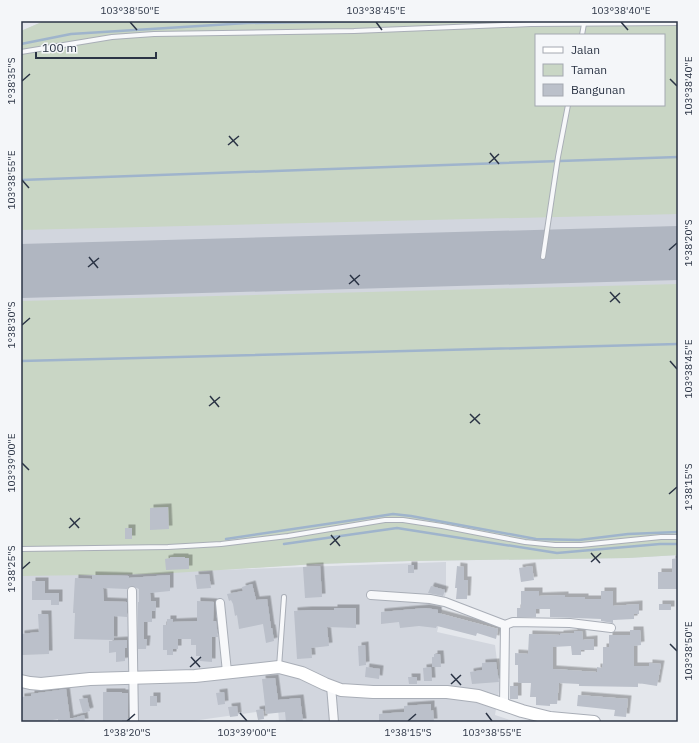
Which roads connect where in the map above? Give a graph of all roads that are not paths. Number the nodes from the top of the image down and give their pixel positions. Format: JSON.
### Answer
{"nodes":[{"id":1,"x":678,"y":23,"type":"edge"},
{"id":2,"x":584,"y":24,"type":"junction"},
{"id":3,"x":582,"y":34,"type":"edge"},
{"id":4,"x":21,"y":52,"type":"edge"},
{"id":5,"x":568,"y":106,"type":"edge"},
{"id":6,"x":543,"y":257,"type":"dead end"},
{"id":7,"x":678,"y":537,"type":"edge"},
{"id":8,"x":21,"y":550,"type":"edge"},
{"id":9,"x":132,"y":591,"type":"dead end"},
{"id":10,"x":371,"y":595,"type":"dead end"},
{"id":11,"x":284,"y":597,"type":"dead end"},
{"id":12,"x":220,"y":603,"type":"dead end"},
{"id":13,"x":505,"y":625,"type":"junction"},
{"id":14,"x":611,"y":628,"type":"dead end"},
{"id":15,"x":279,"y":667,"type":"junction"},
{"id":16,"x":227,"y":672,"type":"junction"},
{"id":17,"x":133,"y":677,"type":"junction"},
{"id":18,"x":21,"y":681,"type":"edge"},
{"id":19,"x":331,"y":686,"type":"junction"},
{"id":20,"x":504,"y":705,"type":"junction"},
{"id":21,"x":568,"y":721,"type":"edge"},
{"id":22,"x":134,"y":722,"type":"edge"},
{"id":23,"x":334,"y":722,"type":"edge"},
{"id":24,"x":594,"y":722,"type":"edge"}],
"edges":[{"from":1,"to":2,"type":"lane"},
{"from":2,"to":3,"type":"lane"},
{"from":2,"to":4,"type":"lane"},
{"from":5,"to":6,"type":"lane"},
{"from":7,"to":8,"type":"lane"},
{"from":9,"to":17,"type":"street"},
{"from":10,"to":13,"type":"street"},
{"from":11,"to":15,"type":"lane"},
{"from":12,"to":16,"type":"street"},
{"from":13,"to":14,"type":"street"},
{"from":13,"to":20,"type":"street"},
{"from":15,"to":16,"type":"street"},
{"from":15,"to":19,"type":"street"},
{"from":16,"to":17,"type":"street"},
{"from":17,"to":18,"type":"street"},
{"from":17,"to":22,"type":"street"},
{"from":19,"to":20,"type":"street"},
{"from":19,"to":23,"type":"street"},
{"from":20,"to":21,"type":"street"},
{"from":21,"to":24,"type":"street"}]}
